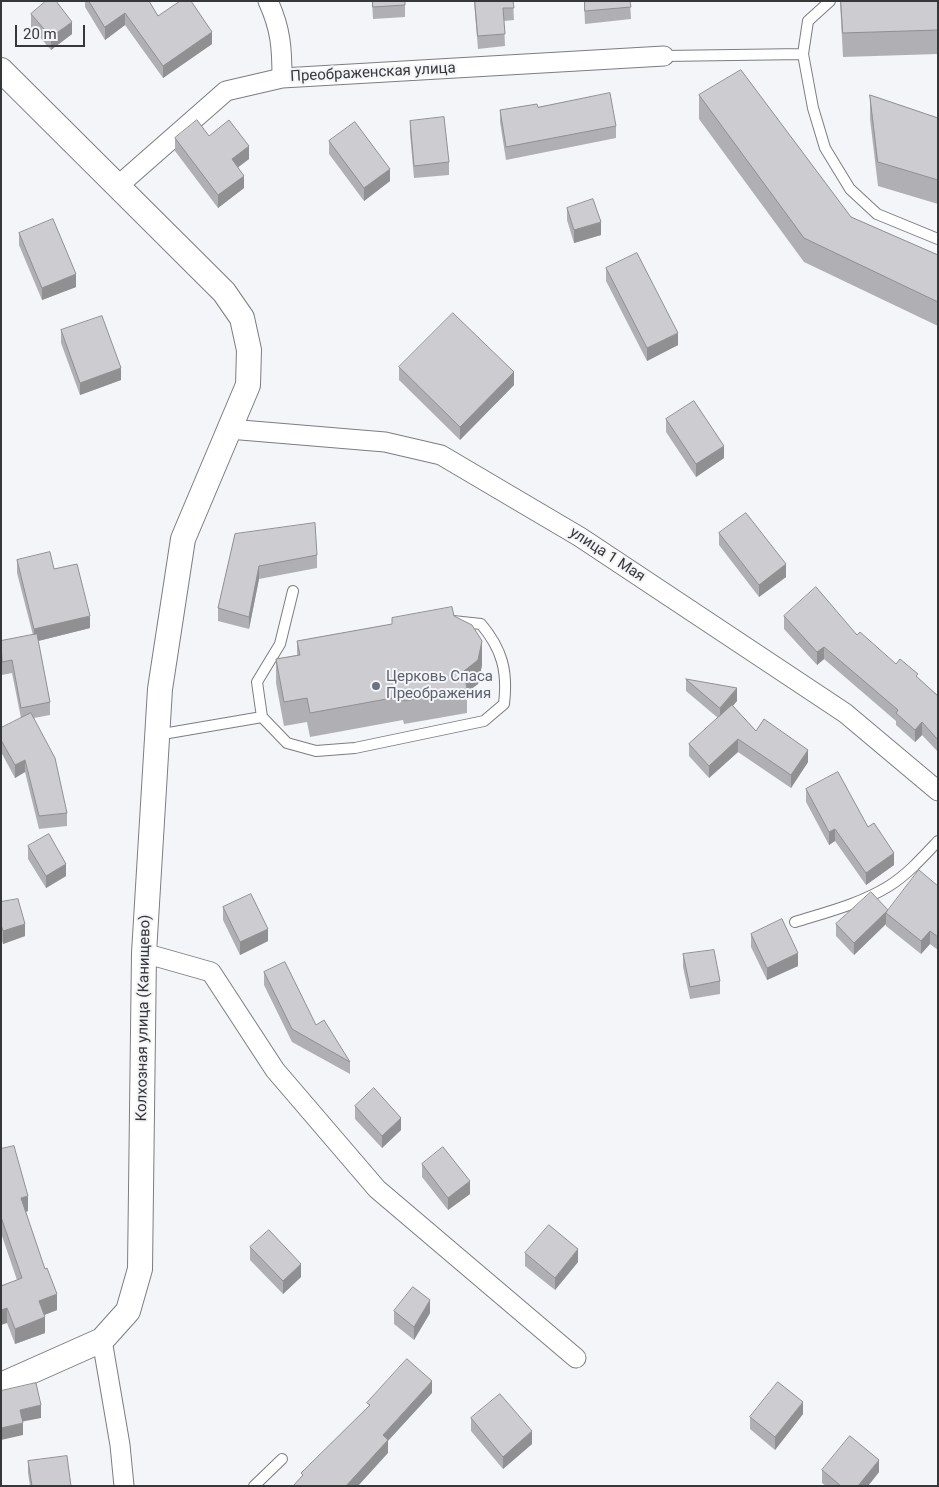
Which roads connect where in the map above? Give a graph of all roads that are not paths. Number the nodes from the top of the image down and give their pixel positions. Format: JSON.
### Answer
{"nodes":[{"id":1,"x":268,"y":1,"type":"edge"},
{"id":2,"x":830,"y":1,"type":"edge"},
{"id":3,"x":803,"y":54,"type":"junction"},
{"id":4,"x":664,"y":56,"type":"joint"},
{"id":5,"x":1,"y":70,"type":"edge"},
{"id":6,"x":282,"y":78,"type":"junction"},
{"id":7,"x":119,"y":185,"type":"junction"},
{"id":8,"x":938,"y":239,"type":"edge"},
{"id":9,"x":229,"y":429,"type":"junction"},
{"id":10,"x":293,"y":591,"type":"dead end"},
{"id":11,"x":441,"y":621,"type":"edge"},
{"id":12,"x":262,"y":717,"type":"junction"},
{"id":13,"x":158,"y":735,"type":"junction"},
{"id":14,"x":938,"y":792,"type":"edge"},
{"id":15,"x":938,"y":841,"type":"edge"},
{"id":16,"x":795,"y":922,"type":"dead end"},
{"id":17,"x":144,"y":953,"type":"junction"},
{"id":18,"x":102,"y":1340,"type":"junction"},
{"id":19,"x":576,"y":1358,"type":"dead end"},
{"id":20,"x":1,"y":1385,"type":"edge"},
{"id":21,"x":282,"y":1459,"type":"dead end"},
{"id":22,"x":122,"y":1467,"type":"junction"},
{"id":23,"x":124,"y":1486,"type":"edge"},
{"id":24,"x":133,"y":1486,"type":"edge"},
{"id":25,"x":254,"y":1486,"type":"edge"}],
"edges":[{"from":1,"to":6,"type":"street"},
{"from":2,"to":3,"type":"lane"},
{"from":3,"to":4,"type":"lane"},
{"from":3,"to":8,"type":"lane"},
{"from":4,"to":6,"type":"street","name":"Преображенская улица"},
{"from":5,"to":7,"type":"street"},
{"from":6,"to":7,"type":"street","name":"Преображенская улица"},
{"from":7,"to":9,"type":"street"},
{"from":9,"to":13,"type":"street","name":"Колхозная улица (Канищево)"},
{"from":9,"to":14,"type":"street","name":"улица 1 Мая"},
{"from":10,"to":12,"type":"lane"},
{"from":11,"to":12,"type":"lane"},
{"from":12,"to":13,"type":"lane"},
{"from":13,"to":17,"type":"street","name":"Колхозная улица (Канищево)"},
{"from":15,"to":16,"type":"lane"},
{"from":17,"to":18,"type":"street","name":"Колхозная улица (Канищево)"},
{"from":17,"to":19,"type":"street"},
{"from":18,"to":20,"type":"street"},
{"from":18,"to":22,"type":"street"},
{"from":21,"to":25,"type":"lane"},
{"from":22,"to":23,"type":"street"},
{"from":22,"to":24,"type":"lane"}]}
